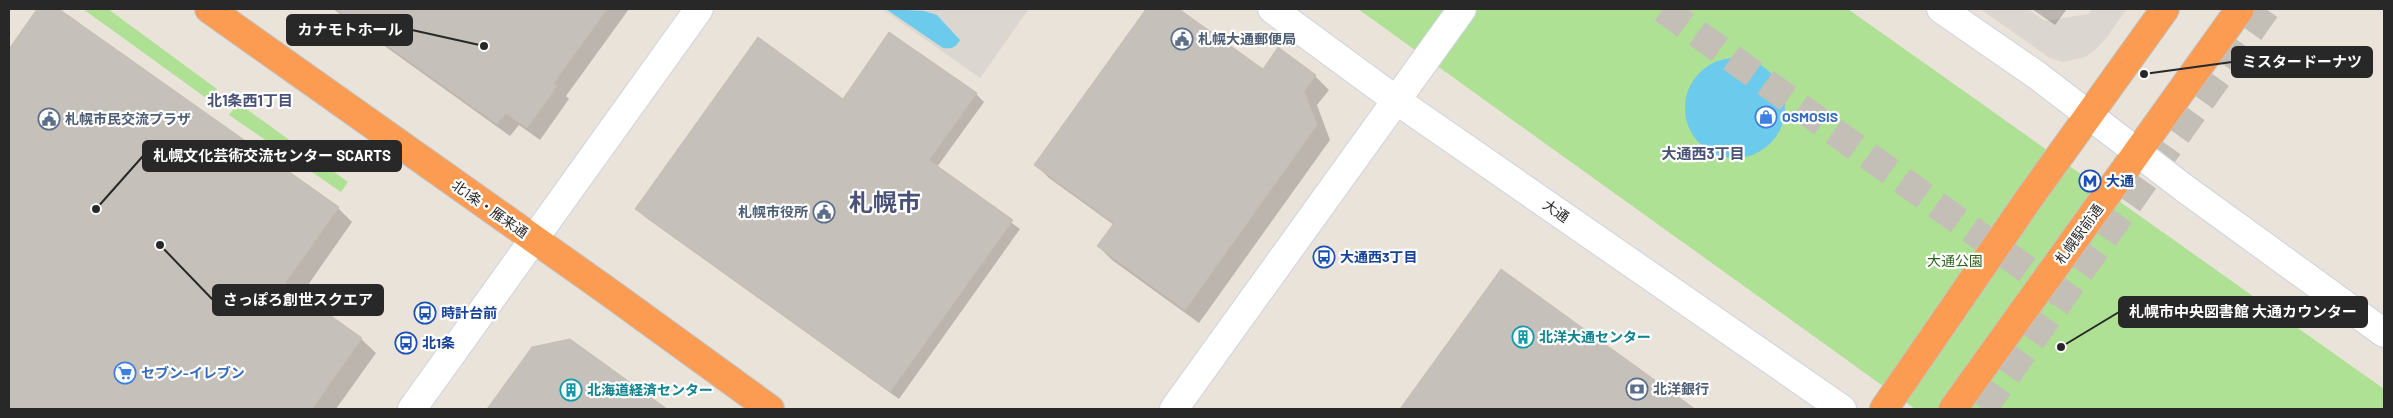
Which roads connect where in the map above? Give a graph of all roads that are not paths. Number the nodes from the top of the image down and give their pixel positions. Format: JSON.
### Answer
{"nodes":[{"id":1,"x":209,"y":9,"type":"edge"},
{"id":2,"x":699,"y":9,"type":"edge"},
{"id":3,"x":1272,"y":9,"type":"edge"},
{"id":4,"x":1462,"y":9,"type":"edge"},
{"id":5,"x":1941,"y":9,"type":"edge"},
{"id":6,"x":2164,"y":9,"type":"edge"},
{"id":7,"x":2240,"y":9,"type":"edge"},
{"id":8,"x":1396,"y":100,"type":"junction"},
{"id":9,"x":2089,"y":115,"type":"junction"},
{"id":10,"x":2137,"y":152,"type":"junction"},
{"id":11,"x":532,"y":239,"type":"junction"},
{"id":12,"x":2384,"y":333,"type":"edge"},
{"id":13,"x":412,"y":409,"type":"edge"},
{"id":14,"x":770,"y":409,"type":"edge"},
{"id":15,"x":1174,"y":409,"type":"edge"},
{"id":16,"x":1842,"y":409,"type":"edge"},
{"id":17,"x":1884,"y":409,"type":"edge"},
{"id":18,"x":1953,"y":409,"type":"edge"}],
"edges":[{"from":1,"to":11,"type":"highway","name":"北1条・雁来通"},
{"from":2,"to":11,"type":"street"},
{"from":3,"to":8,"type":"street","name":"大通"},
{"from":4,"to":8,"type":"street"},
{"from":5,"to":9,"type":"street"},
{"from":6,"to":9,"type":"highway"},
{"from":7,"to":10,"type":"highway","name":"札幌駅前通"},
{"from":8,"to":15,"type":"street"},
{"from":8,"to":16,"type":"street","name":"大通"},
{"from":9,"to":10,"type":"street"},
{"from":9,"to":17,"type":"highway"},
{"from":10,"to":12,"type":"street"},
{"from":10,"to":18,"type":"highway","name":"札幌駅前通"},
{"from":11,"to":13,"type":"street"},
{"from":11,"to":14,"type":"highway","name":"北1条・雁来通"}]}
